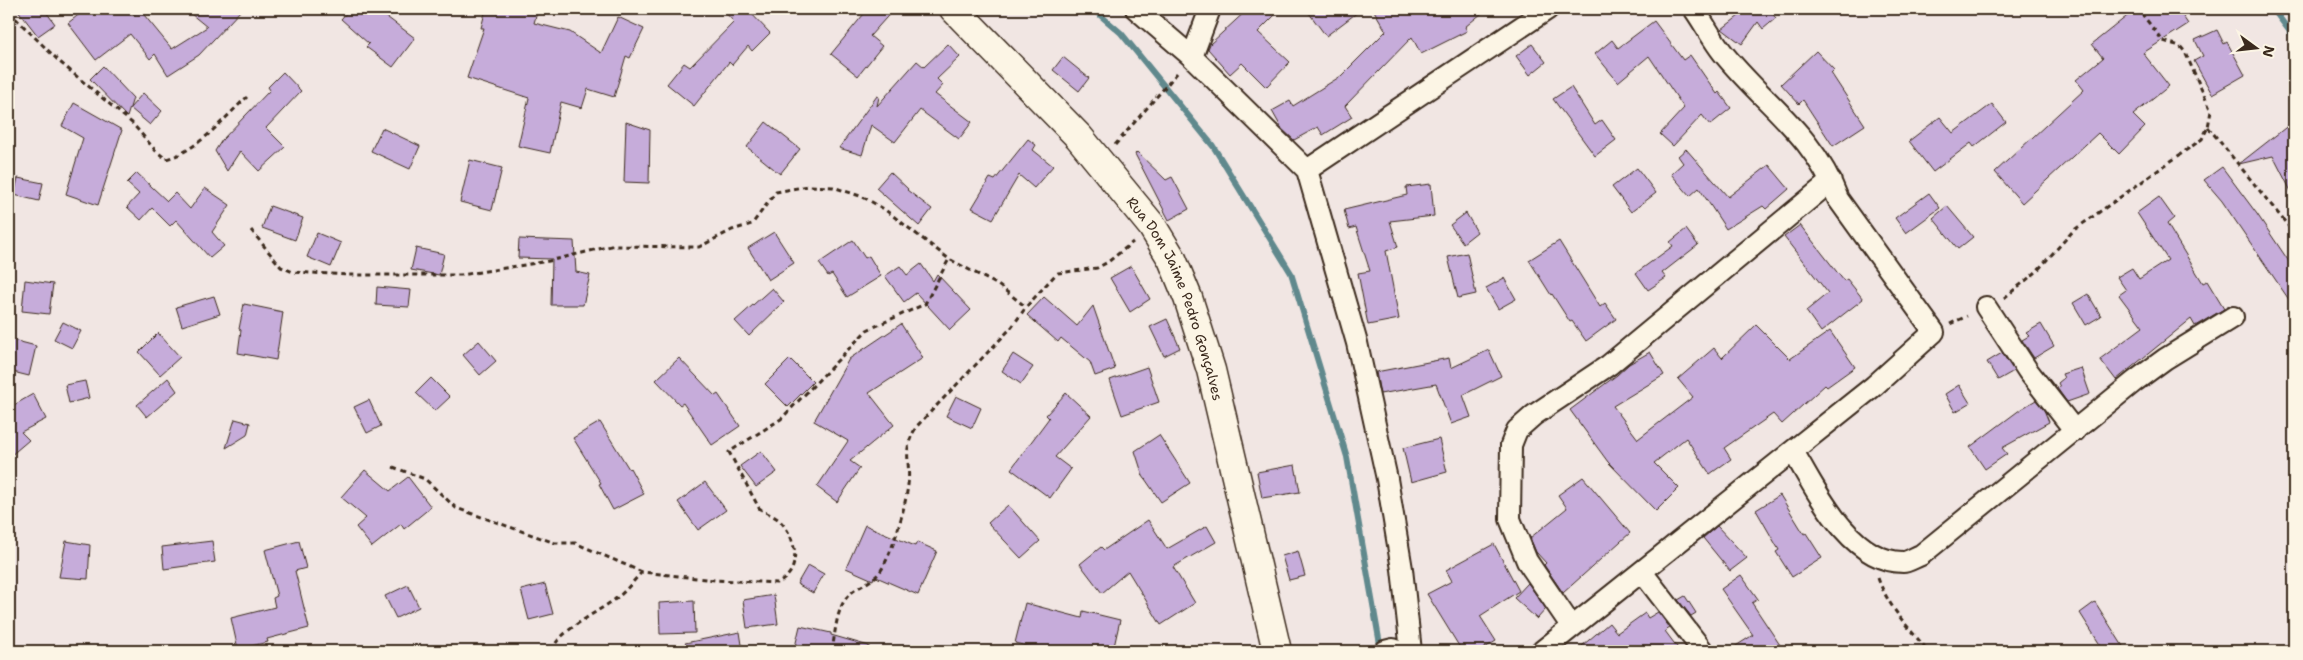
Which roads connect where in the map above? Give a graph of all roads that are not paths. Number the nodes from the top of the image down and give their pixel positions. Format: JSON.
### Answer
{"nodes":[{"id":1,"x":954,"y":9,"type":"edge"},
{"id":2,"x":1136,"y":9,"type":"edge"},
{"id":3,"x":1210,"y":9,"type":"edge"},
{"id":4,"x":1548,"y":9,"type":"edge"},
{"id":5,"x":1694,"y":9,"type":"edge"},
{"id":6,"x":1192,"y":57,"type":"junction"},
{"id":7,"x":1307,"y":170,"type":"junction"},
{"id":8,"x":1831,"y":181,"type":"junction"},
{"id":9,"x":1986,"y":307,"type":"road end"},
{"id":10,"x":2233,"y":317,"type":"dead end"},
{"id":11,"x":2075,"y":431,"type":"junction"},
{"id":12,"x":1793,"y":451,"type":"junction"},
{"id":13,"x":1642,"y":572,"type":"junction"},
{"id":14,"x":1572,"y":627,"type":"junction"},
{"id":15,"x":1277,"y":651,"type":"edge"},
{"id":16,"x":1397,"y":651,"type":"edge"},
{"id":17,"x":1542,"y":651,"type":"edge"},
{"id":18,"x":1703,"y":651,"type":"edge"}],
"edges":[{"from":1,"to":15,"type":"main road","name":"Rua Dom Jaime Pedro Gonçalves"},
{"from":2,"to":6,"type":"street"},
{"from":3,"to":6,"type":"street"},
{"from":4,"to":7,"type":"street"},
{"from":5,"to":8,"type":"street"},
{"from":6,"to":7,"type":"street"},
{"from":7,"to":16,"type":"street"},
{"from":8,"to":12,"type":"street"},
{"from":8,"to":14,"type":"street"},
{"from":9,"to":11,"type":"street"},
{"from":10,"to":11,"type":"street"},
{"from":11,"to":12,"type":"street"},
{"from":12,"to":13,"type":"street"},
{"from":13,"to":14,"type":"street"},
{"from":13,"to":18,"type":"street"},
{"from":14,"to":17,"type":"street"}]}
